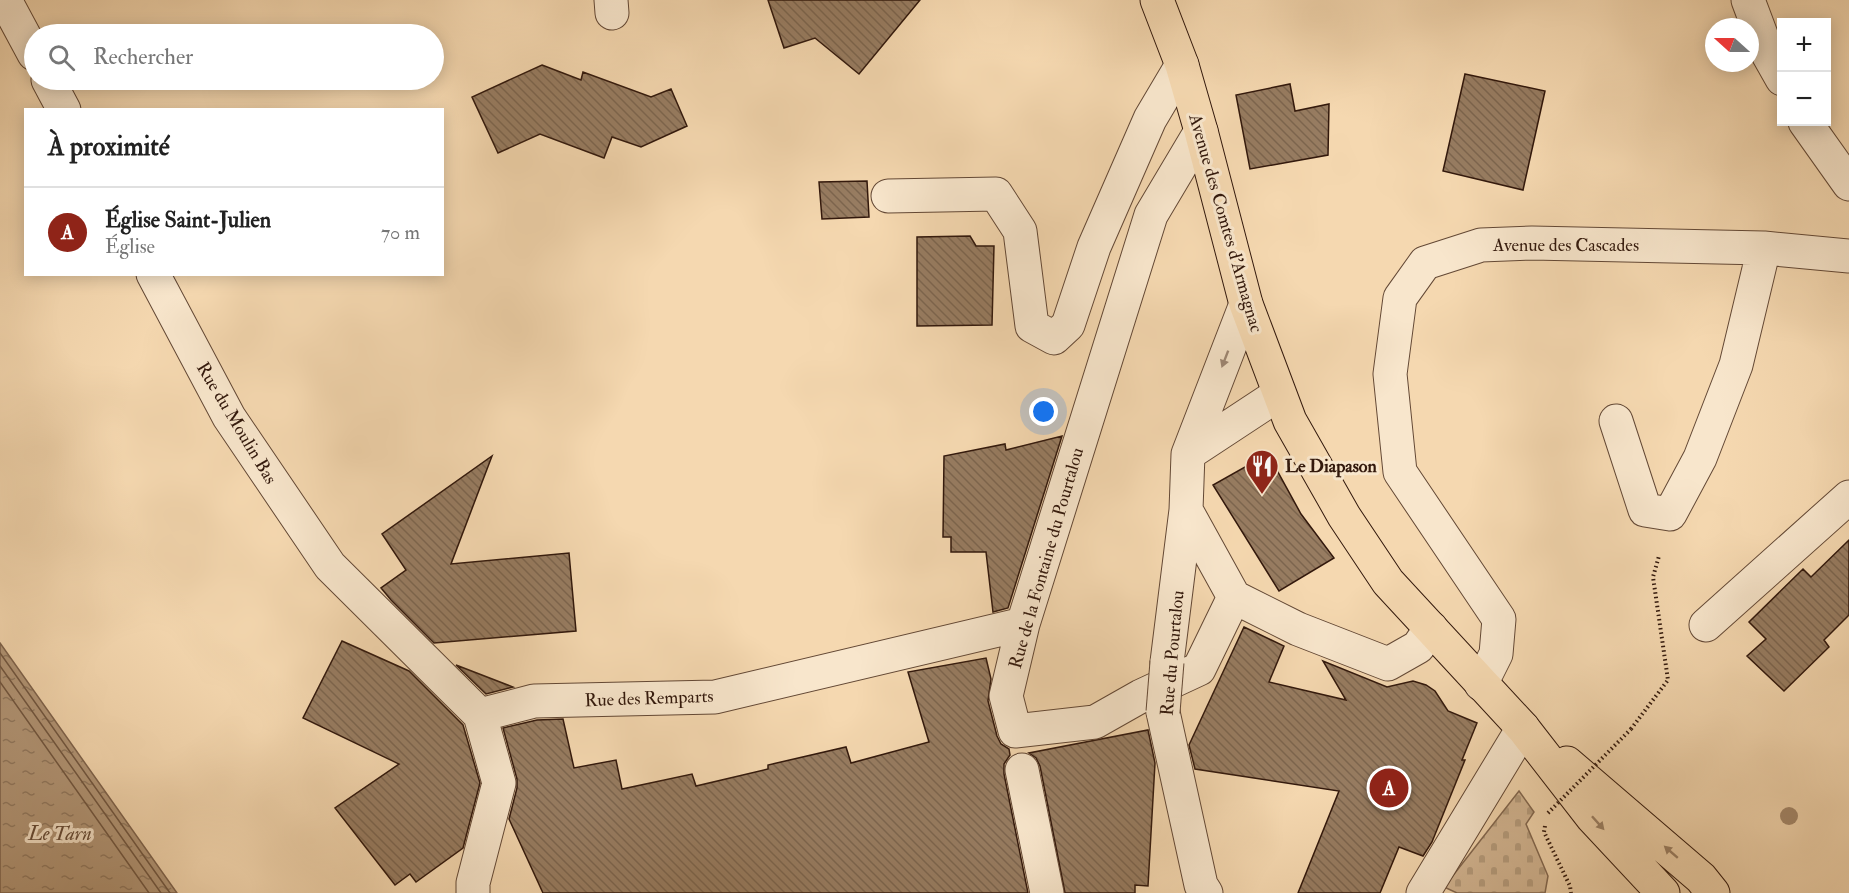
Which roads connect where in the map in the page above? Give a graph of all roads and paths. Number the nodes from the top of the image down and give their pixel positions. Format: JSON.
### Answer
{"nodes":[{"id":1,"x":6,"y":0,"type":"edge"},
{"id":2,"x":1157,"y":0,"type":"edge"},
{"id":3,"x":1748,"y":0,"type":"edge"},
{"id":4,"x":24,"y":35,"type":"edge"},
{"id":5,"x":1182,"y":65,"type":"junction"},
{"id":6,"x":1778,"y":72,"type":"edge"},
{"id":7,"x":53,"y":90,"type":"edge"},
{"id":8,"x":63,"y":108,"type":"edge"},
{"id":9,"x":1808,"y":126,"type":"edge"},
{"id":10,"x":1201,"y":131,"type":"junction"},
{"id":11,"x":1849,"y":184,"type":"edge"},
{"id":12,"x":888,"y":196,"type":"dead end"},
{"id":13,"x":1764,"y":248,"type":"junction"},
{"id":14,"x":1849,"y":256,"type":"edge"},
{"id":15,"x":154,"y":276,"type":"edge"},
{"id":16,"x":1246,"y":304,"type":"junction"},
{"id":17,"x":1279,"y":394,"type":"junction"},
{"id":18,"x":1616,"y":421,"type":"dead end"},
{"id":19,"x":1188,"y":454,"type":"junction"},
{"id":20,"x":1849,"y":497,"type":"edge"},
{"id":21,"x":1186,"y":510,"type":"junction"},
{"id":22,"x":1670,"y":514,"type":"junction"},
{"id":23,"x":1234,"y":597,"type":"junction"},
{"id":24,"x":1023,"y":624,"type":"junction"},
{"id":25,"x":1706,"y":625,"type":"dead end"},
{"id":26,"x":1431,"y":628,"type":"junction"},
{"id":27,"x":1481,"y":684,"type":"junction"},
{"id":28,"x":480,"y":716,"type":"junction"},
{"id":29,"x":1523,"y":728,"type":"junction"},
{"id":30,"x":1015,"y":731,"type":"junction"},
{"id":31,"x":1204,"y":889,"type":"edge"},
{"id":32,"x":473,"y":893,"type":"edge"},
{"id":33,"x":1047,"y":893,"type":"edge"},
{"id":34,"x":1423,"y":893,"type":"edge"},
{"id":35,"x":1571,"y":893,"type":"edge"},
{"id":36,"x":1663,"y":893,"type":"edge"},
{"id":37,"x":1713,"y":893,"type":"edge"}],
"edges":[{"from":1,"to":4,"type":"street"},
{"from":2,"to":5,"type":"main road","name":"Avenue des Comtes d'Armagnac"},
{"from":3,"to":6,"type":"street"},
{"from":5,"to":10,"type":"main road","name":"Avenue des Comtes d'Armagnac"},
{"from":5,"to":12,"type":"street"},
{"from":7,"to":8,"type":"street"},
{"from":9,"to":11,"type":"street"},
{"from":10,"to":16,"type":"main road","name":"Avenue des Comtes d'Armagnac"},
{"from":10,"to":24,"type":"street","name":"Rue de la Fontaine du Pourtalou"},
{"from":13,"to":14,"type":"street","name":"Avenue des Cascades"},
{"from":13,"to":22,"type":"street"},
{"from":13,"to":27,"type":"street","name":"Avenue des Cascades"},
{"from":15,"to":28,"type":"street","name":"Rue du Moulin Bas"},
{"from":16,"to":17,"type":"main road","name":"Avenue des Comtes d'Armagnac"},
{"from":16,"to":19,"type":"street","name":"Rue du Pourtalou","one_way":true},
{"from":17,"to":19,"type":"street"},
{"from":17,"to":26,"type":"main road","name":"Avenue des Comtes d'Armagnac"},
{"from":18,"to":22,"type":"street"},
{"from":19,"to":21,"type":"street","name":"Rue du Pourtalou"},
{"from":20,"to":25,"type":"street"},
{"from":21,"to":23,"type":"street"},
{"from":21,"to":31,"type":"street","name":"Rue du Pourtalou","bridge":true},
{"from":22,"to":35,"type":"path","bridge":true},
{"from":23,"to":26,"type":"street"},
{"from":23,"to":30,"type":"street"},
{"from":24,"to":28,"type":"street","name":"Rue des Remparts"},
{"from":24,"to":30,"type":"street","name":"Rue de la Fontaine du Pourtalou"},
{"from":26,"to":27,"type":"main road","name":"Avenue des Comtes d'Armagnac"},
{"from":27,"to":29,"type":"main road","name":"Avenue des Comtes d'Armagnac"},
{"from":28,"to":32,"type":"street"},
{"from":29,"to":34,"type":"street"},
{"from":29,"to":36,"type":"main road","name":"Avenue des Comtes d'Armagnac","one_way":true},
{"from":37,"to":29,"type":"main road","name":"Avenue des Comtes d'Armagnac","one_way":true},
{"from":30,"to":33,"type":"street","name":"Rue de la Fontaine du Pourtalou"}]}
